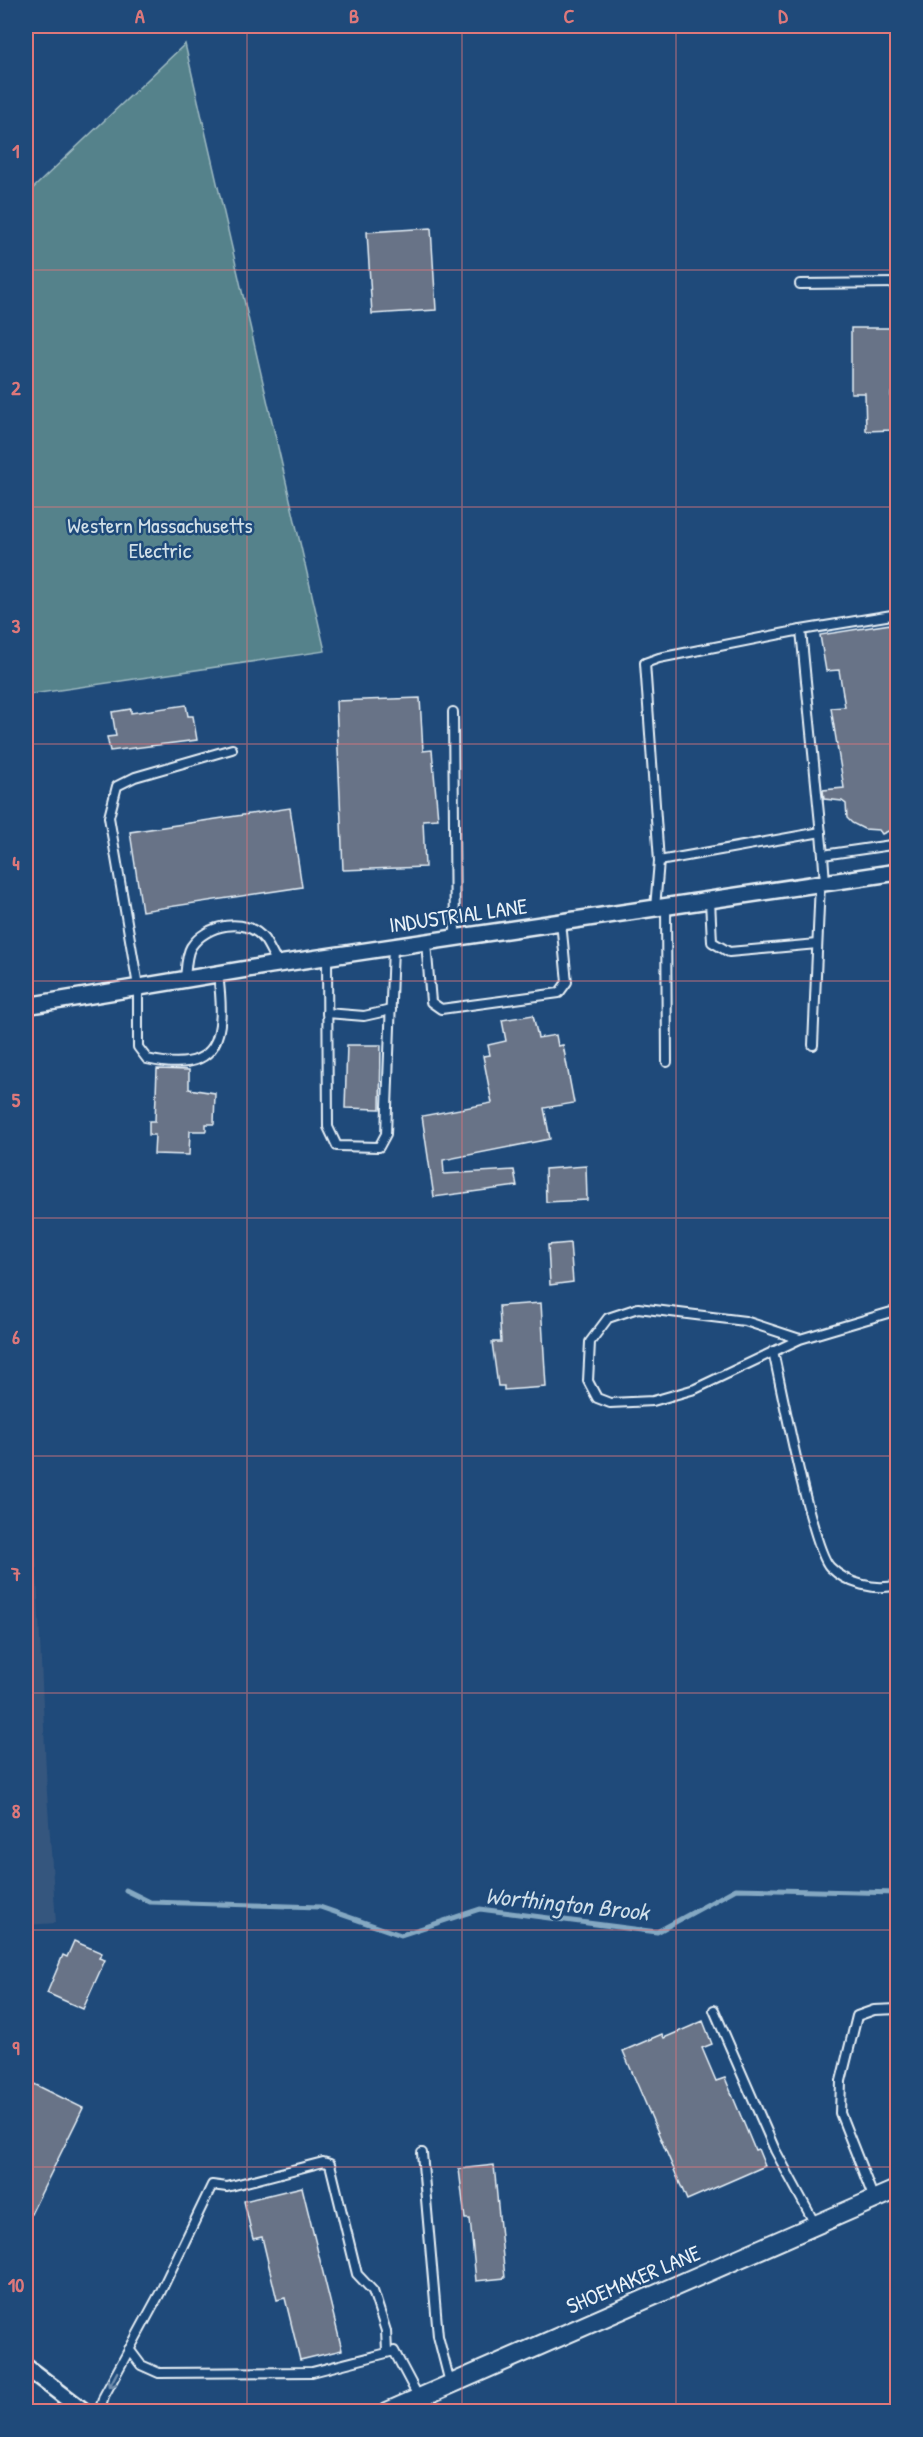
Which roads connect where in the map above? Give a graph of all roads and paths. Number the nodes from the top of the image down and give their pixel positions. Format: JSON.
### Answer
{"nodes":[{"id":1,"x":897,"y":283,"type":"edge"},
{"id":2,"x":800,"y":284,"type":"dead end"},
{"id":3,"x":897,"y":614,"type":"edge"},
{"id":4,"x":801,"y":630,"type":"junction"},
{"id":5,"x":453,"y":712,"type":"dead end"},
{"id":6,"x":232,"y":749,"type":"dead end"},
{"id":7,"x":821,"y":832,"type":"junction"},
{"id":8,"x":897,"y":844,"type":"edge"},
{"id":9,"x":823,"y":855,"type":"junction"},
{"id":10,"x":659,"y":861,"type":"junction"},
{"id":11,"x":897,"y":872,"type":"edge"},
{"id":12,"x":823,"y":883,"type":"junction"},
{"id":13,"x":710,"y":900,"type":"junction"},
{"id":14,"x":660,"y":907,"type":"junction"},
{"id":15,"x":561,"y":922,"type":"junction"},
{"id":16,"x":455,"y":938,"type":"junction"},
{"id":17,"x":426,"y":942,"type":"junction"},
{"id":18,"x":817,"y":944,"type":"junction"},
{"id":19,"x":393,"y":947,"type":"junction"},
{"id":20,"x":327,"y":957,"type":"junction"},
{"id":21,"x":278,"y":964,"type":"junction"},
{"id":22,"x":218,"y":974,"type":"junction"},
{"id":23,"x":185,"y":979,"type":"junction"},
{"id":24,"x":138,"y":986,"type":"junction"},
{"id":25,"x":26,"y":1006,"type":"edge"},
{"id":26,"x":391,"y":1010,"type":"junction"},
{"id":27,"x":327,"y":1013,"type":"junction"},
{"id":28,"x":813,"y":1046,"type":"dead end"},
{"id":29,"x":667,"y":1062,"type":"dead end"},
{"id":30,"x":897,"y":1310,"type":"edge"},
{"id":31,"x":800,"y":1339,"type":"junction"},
{"id":32,"x":773,"y":1351,"type":"junction"},
{"id":33,"x":897,"y":1585,"type":"edge"},
{"id":34,"x":897,"y":2009,"type":"edge"},
{"id":35,"x":714,"y":2010,"type":"dead end"},
{"id":36,"x":422,"y":2153,"type":"dead end"},
{"id":37,"x":897,"y":2189,"type":"edge"},
{"id":38,"x":874,"y":2200,"type":"junction"},
{"id":39,"x":816,"y":2225,"type":"junction"},
{"id":40,"x":129,"y":2349,"type":"junction"},
{"id":41,"x":387,"y":2352,"type":"junction"},
{"id":42,"x":26,"y":2367,"type":"edge"},
{"id":43,"x":450,"y":2383,"type":"junction"},
{"id":44,"x":419,"y":2397,"type":"junction"},
{"id":45,"x":85,"y":2412,"type":"edge"},
{"id":46,"x":99,"y":2412,"type":"edge"},
{"id":47,"x":387,"y":2412,"type":"edge"}],
"edges":[{"from":1,"to":2,"type":"lane"},
{"from":3,"to":4,"type":"lane"},
{"from":4,"to":7,"type":"lane"},
{"from":4,"to":10,"type":"lane"},
{"from":5,"to":16,"type":"lane"},
{"from":6,"to":24,"type":"lane"},
{"from":7,"to":9,"type":"lane"},
{"from":7,"to":10,"type":"lane"},
{"from":8,"to":9,"type":"lane"},
{"from":9,"to":12,"type":"lane"},
{"from":10,"to":14,"type":"lane"},
{"from":11,"to":12,"type":"street","name":"INDUSTRIAL LANE"},
{"from":12,"to":13,"type":"street","name":"INDUSTRIAL LANE"},
{"from":12,"to":18,"type":"lane"},
{"from":13,"to":14,"type":"street","name":"INDUSTRIAL LANE"},
{"from":13,"to":18,"type":"lane"},
{"from":14,"to":15,"type":"street","name":"INDUSTRIAL LANE"},
{"from":14,"to":29,"type":"lane"},
{"from":15,"to":16,"type":"street","name":"INDUSTRIAL LANE"},
{"from":15,"to":17,"type":"lane"},
{"from":16,"to":17,"type":"street","name":"INDUSTRIAL LANE"},
{"from":17,"to":19,"type":"street","name":"INDUSTRIAL LANE"},
{"from":18,"to":28,"type":"lane"},
{"from":19,"to":20,"type":"street","name":"INDUSTRIAL LANE"},
{"from":19,"to":26,"type":"lane"},
{"from":20,"to":21,"type":"street","name":"INDUSTRIAL LANE"},
{"from":20,"to":27,"type":"lane"},
{"from":21,"to":22,"type":"street","name":"INDUSTRIAL LANE"},
{"from":21,"to":23,"type":"lane"},
{"from":22,"to":23,"type":"street","name":"INDUSTRIAL LANE"},
{"from":22,"to":24,"type":"lane"},
{"from":23,"to":24,"type":"street","name":"INDUSTRIAL LANE"},
{"from":24,"to":25,"type":"street","name":"INDUSTRIAL LANE"},
{"from":26,"to":27,"type":"lane"},
{"from":26,"to":27,"type":"lane"},
{"from":30,"to":31,"type":"lane"},
{"from":31,"to":32,"type":"lane"},
{"from":31,"to":32,"type":"lane"},
{"from":32,"to":33,"type":"lane"},
{"from":34,"to":38,"type":"lane"},
{"from":35,"to":39,"type":"lane"},
{"from":36,"to":43,"type":"lane"},
{"from":37,"to":38,"type":"street","name":"SHOEMAKER LANE"},
{"from":38,"to":39,"type":"street","name":"SHOEMAKER LANE"},
{"from":39,"to":43,"type":"street","name":"SHOEMAKER LANE"},
{"from":40,"to":41,"type":"lane"},
{"from":40,"to":41,"type":"lane"},
{"from":40,"to":46,"type":"lane","one_way":true},
{"from":41,"to":44,"type":"lane"},
{"from":42,"to":45,"type":"street"},
{"from":43,"to":44,"type":"street","name":"SHOEMAKER LANE"},
{"from":44,"to":47,"type":"street","name":"SHOEMAKER LANE"}]}
